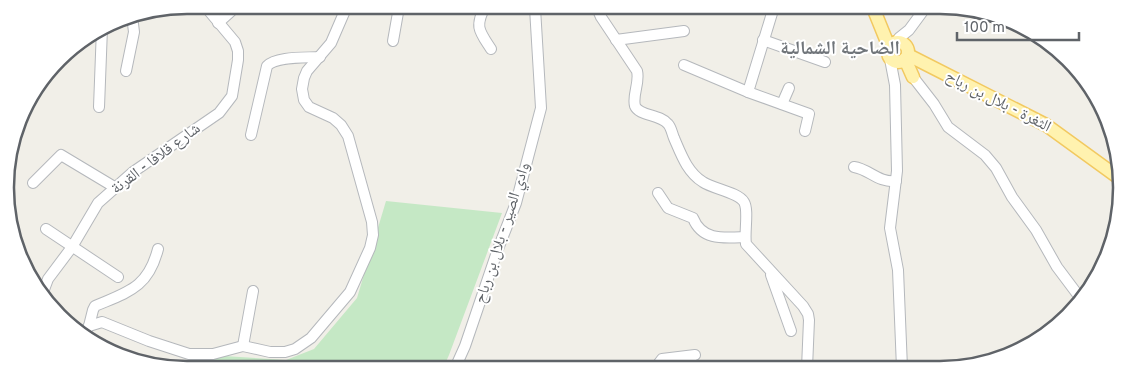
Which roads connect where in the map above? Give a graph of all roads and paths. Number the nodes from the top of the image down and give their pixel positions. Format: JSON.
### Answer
{"nodes":[{"id":1,"x":210,"y":14,"type":"edge"},
{"id":2,"x":228,"y":14,"type":"edge"},
{"id":3,"x":344,"y":14,"type":"edge"},
{"id":4,"x":398,"y":14,"type":"edge"},
{"id":5,"x":482,"y":14,"type":"edge"},
{"id":6,"x":535,"y":14,"type":"edge"},
{"id":7,"x":601,"y":14,"type":"edge"},
{"id":8,"x":771,"y":14,"type":"edge"},
{"id":9,"x":876,"y":14,"type":"edge"},
{"id":10,"x":921,"y":14,"type":"edge"},
{"id":11,"x":133,"y":23,"type":"edge"},
{"id":12,"x":218,"y":23,"type":"junction"},
{"id":13,"x":684,"y":31,"type":"dead end"},
{"id":14,"x":102,"y":37,"type":"edge"},
{"id":15,"x":616,"y":40,"type":"junction"},
{"id":16,"x":763,"y":40,"type":"junction"},
{"id":17,"x":393,"y":41,"type":"dead end"},
{"id":18,"x":491,"y":48,"type":"dead end"},
{"id":19,"x":899,"y":53,"type":"junction"},
{"id":20,"x":320,"y":57,"type":"junction"},
{"id":21,"x":825,"y":62,"type":"dead end"},
{"id":22,"x":684,"y":65,"type":"dead end"},
{"id":23,"x":126,"y":71,"type":"dead end"},
{"id":24,"x":912,"y":77,"type":"joint"},
{"id":25,"x":789,"y":88,"type":"dead end"},
{"id":26,"x":748,"y":92,"type":"junction"},
{"id":27,"x":782,"y":104,"type":"junction"},
{"id":28,"x":99,"y":107,"type":"dead end"},
{"id":29,"x":805,"y":131,"type":"dead end"},
{"id":30,"x":252,"y":135,"type":"dead end"},
{"id":31,"x":854,"y":167,"type":"dead end"},
{"id":32,"x":1113,"y":173,"type":"edge"},
{"id":33,"x":896,"y":181,"type":"junction"},
{"id":34,"x":32,"y":183,"type":"dead end"},
{"id":35,"x":116,"y":188,"type":"junction"},
{"id":36,"x":658,"y":193,"type":"dead end"},
{"id":37,"x":46,"y":229,"type":"dead end"},
{"id":38,"x":745,"y":237,"type":"junction"},
{"id":39,"x":72,"y":247,"type":"junction"},
{"id":40,"x":158,"y":249,"type":"dead end"},
{"id":41,"x":769,"y":269,"type":"junction"},
{"id":42,"x":118,"y":278,"type":"dead end"},
{"id":43,"x":45,"y":287,"type":"edge"},
{"id":44,"x":253,"y":291,"type":"dead end"},
{"id":45,"x":1077,"y":293,"type":"edge"},
{"id":46,"x":89,"y":326,"type":"junction"},
{"id":47,"x":87,"y":329,"type":"edge"},
{"id":48,"x":791,"y":331,"type":"dead end"},
{"id":49,"x":243,"y":346,"type":"junction"},
{"id":50,"x":695,"y":355,"type":"dead end"},
{"id":51,"x":458,"y":361,"type":"edge"},
{"id":52,"x":660,"y":361,"type":"edge"},
{"id":53,"x":807,"y":361,"type":"edge"},
{"id":54,"x":902,"y":361,"type":"edge"}],
"edges":[{"from":1,"to":12,"type":"street","name":"شارع قلافا - القرنة"},
{"from":2,"to":12,"type":"street"},
{"from":3,"to":20,"type":"street"},
{"from":4,"to":17,"type":"street"},
{"from":5,"to":18,"type":"street"},
{"from":6,"to":51,"type":"street","name":"وادي الصير - بلال بن رباح"},
{"from":7,"to":15,"type":"street"},
{"from":8,"to":16,"type":"street"},
{"from":9,"to":19,"type":"main road"},
{"from":10,"to":19,"type":"street"},
{"from":11,"to":23,"type":"street"},
{"from":12,"to":35,"type":"street","name":"شارع قلافا - القرنة"},
{"from":13,"to":15,"type":"street"},
{"from":14,"to":28,"type":"street"},
{"from":15,"to":38,"type":"street"},
{"from":16,"to":21,"type":"street"},
{"from":16,"to":26,"type":"street"},
{"from":19,"to":24,"type":"main road"},
{"from":19,"to":32,"type":"main road","name":"الثغرة - بلال بن رباح"},
{"from":19,"to":33,"type":"street"},
{"from":20,"to":30,"type":"street"},
{"from":20,"to":49,"type":"street"},
{"from":22,"to":26,"type":"street"},
{"from":24,"to":45,"type":"street"},
{"from":25,"to":27,"type":"street"},
{"from":26,"to":27,"type":"street"},
{"from":27,"to":29,"type":"street"},
{"from":31,"to":33,"type":"street"},
{"from":33,"to":54,"type":"street"},
{"from":34,"to":35,"type":"street"},
{"from":35,"to":39,"type":"street","name":"شارع قلافا - القرنة"},
{"from":36,"to":38,"type":"street"},
{"from":37,"to":39,"type":"street"},
{"from":38,"to":41,"type":"street"},
{"from":39,"to":42,"type":"street"},
{"from":39,"to":43,"type":"street","name":"شارع قلافا - القرنة"},
{"from":40,"to":46,"type":"street"},
{"from":41,"to":48,"type":"street"},
{"from":41,"to":53,"type":"street"},
{"from":44,"to":49,"type":"street"},
{"from":46,"to":47,"type":"street"},
{"from":46,"to":49,"type":"street"},
{"from":50,"to":52,"type":"street"}]}
